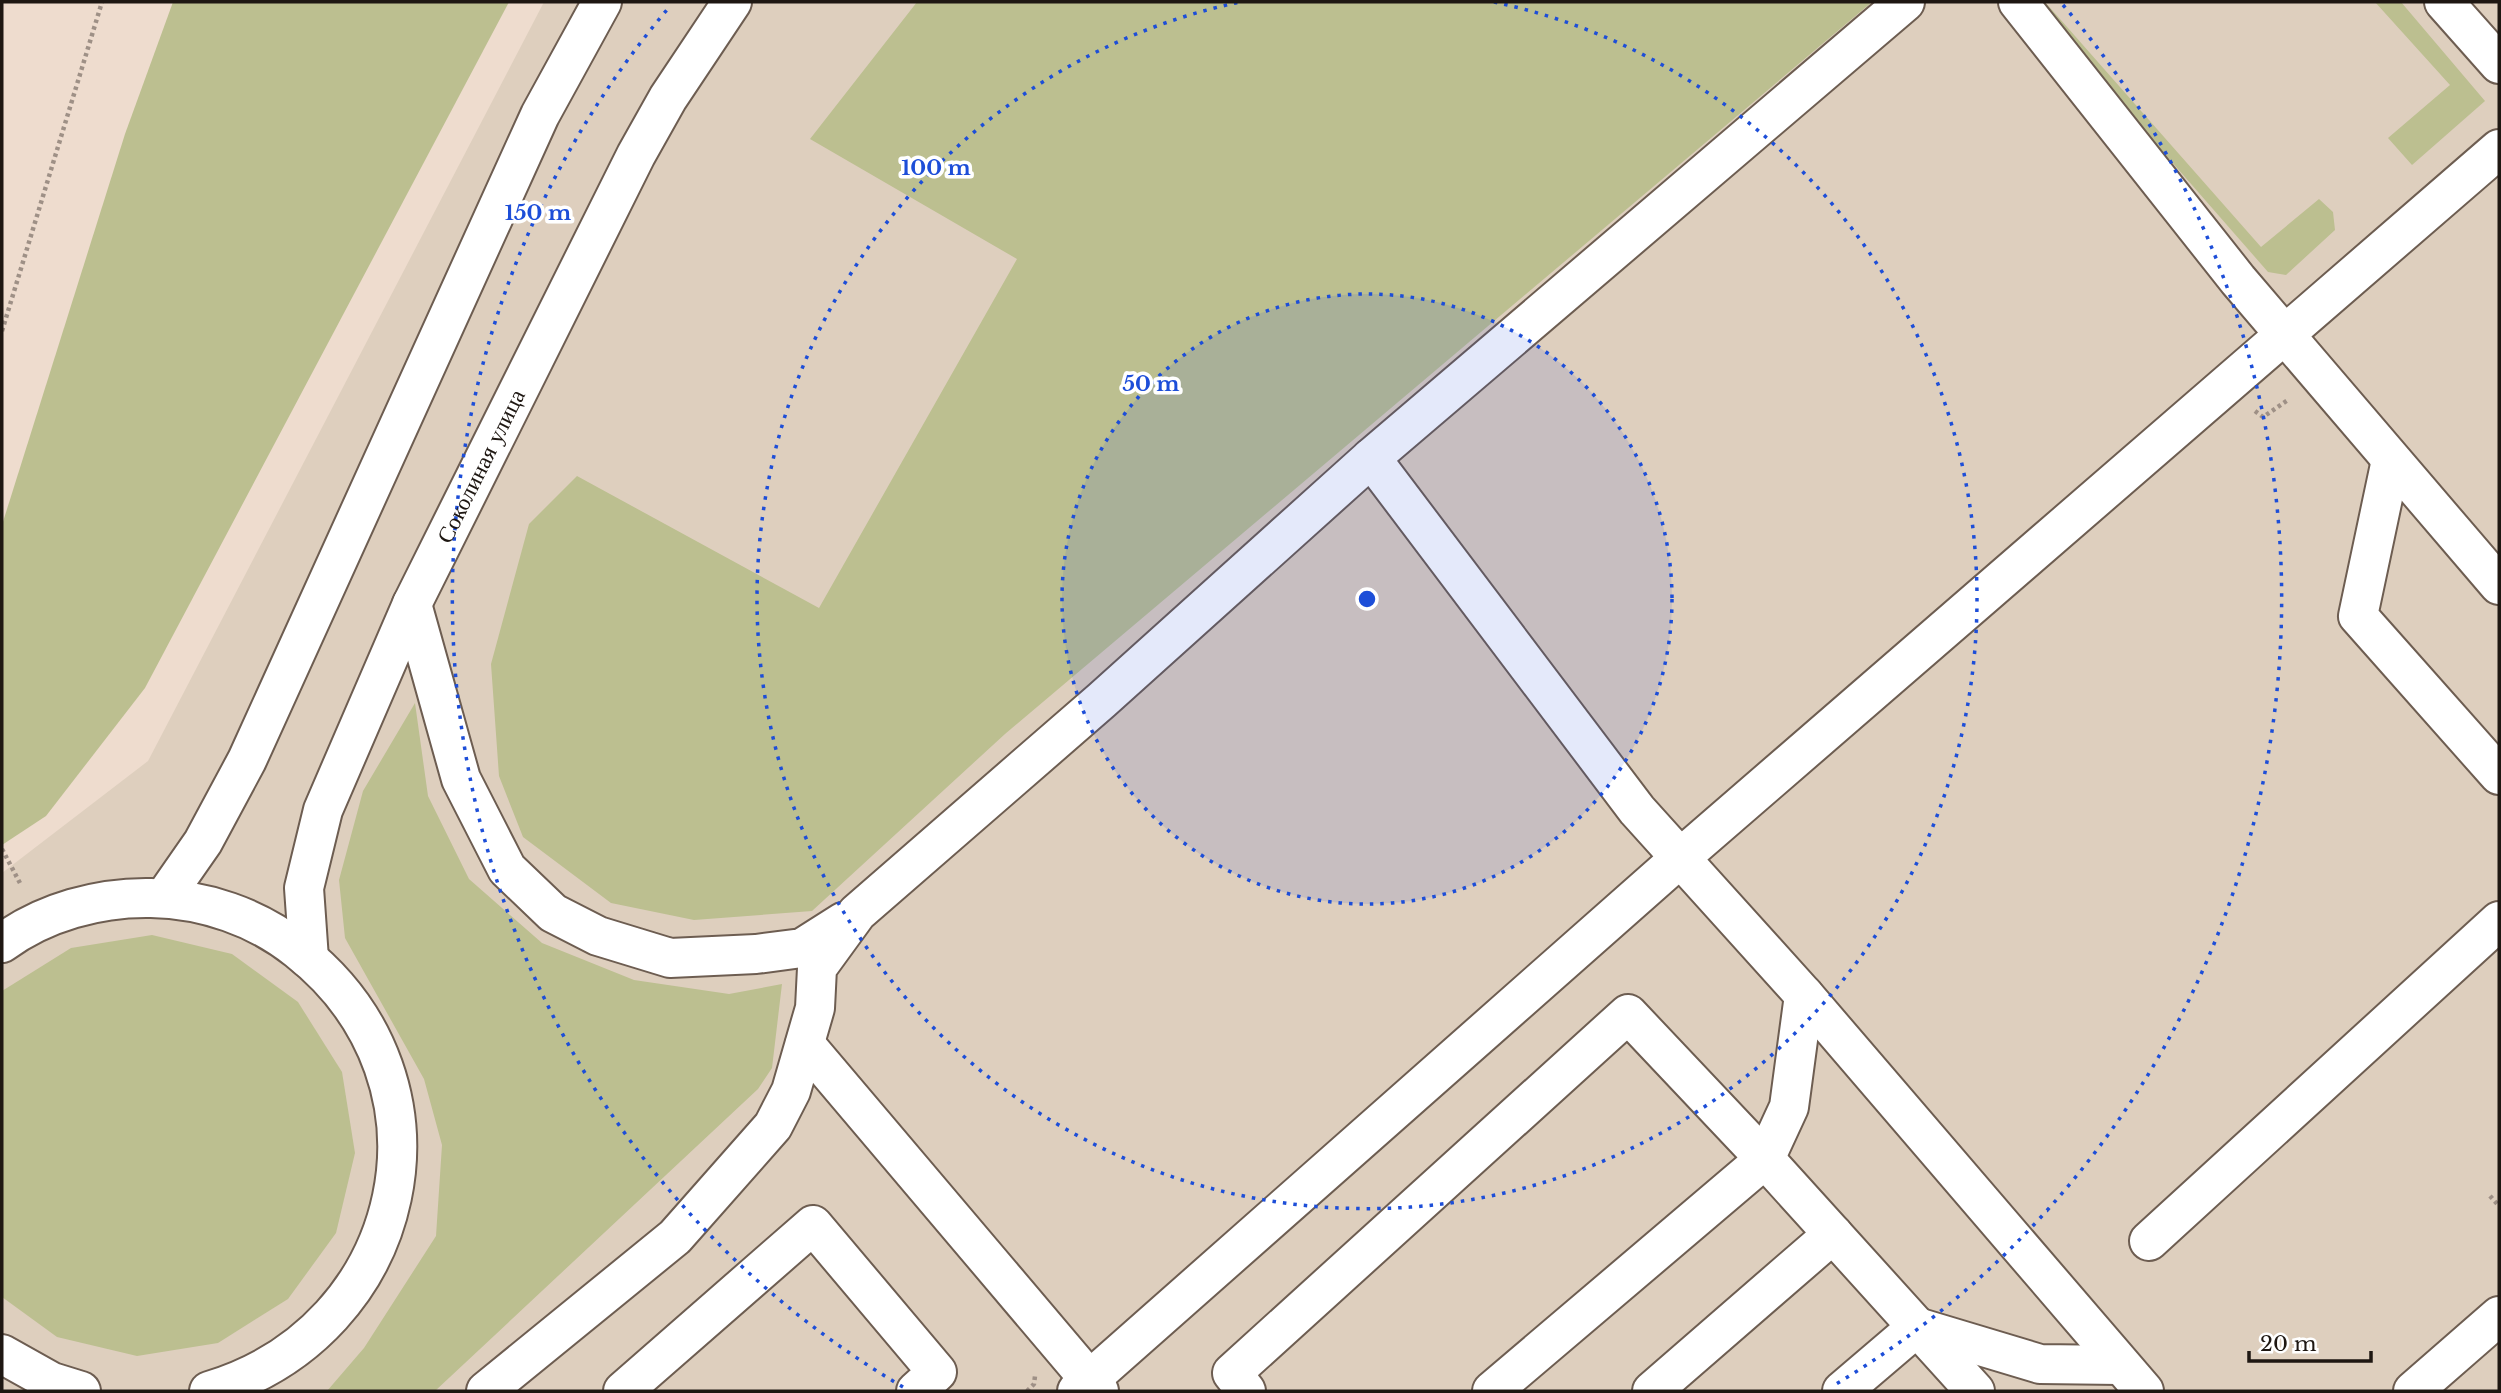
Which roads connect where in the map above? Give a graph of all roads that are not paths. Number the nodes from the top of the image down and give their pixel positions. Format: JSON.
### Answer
{"nodes":[{"id":1,"x":602,"y":2,"type":"edge"},
{"id":2,"x":732,"y":2,"type":"edge"},
{"id":3,"x":1905,"y":2,"type":"edge"},
{"id":4,"x":2018,"y":2,"type":"edge"},
{"id":5,"x":2444,"y":2,"type":"edge"},
{"id":6,"x":2469,"y":2,"type":"edge"},
{"id":7,"x":2499,"y":39,"type":"edge"},
{"id":8,"x":2499,"y":64,"type":"edge"},
{"id":9,"x":2499,"y":149,"type":"edge"},
{"id":10,"x":2284,"y":334,"type":"junction"},
{"id":11,"x":1371,"y":458,"type":"junction"},
{"id":12,"x":2391,"y":460,"type":"junction"},
{"id":13,"x":2499,"y":585,"type":"edge"},
{"id":14,"x":412,"y":604,"type":"junction"},
{"id":15,"x":2499,"y":775,"type":"edge"},
{"id":16,"x":1679,"y":859,"type":"junction"},
{"id":17,"x":164,"y":898,"type":"junction"},
{"id":18,"x":857,"y":913,"type":"junction"},
{"id":19,"x":2499,"y":921,"type":"edge"},
{"id":20,"x":2,"y":943,"type":"edge"},
{"id":21,"x":309,"y":959,"type":"junction"},
{"id":22,"x":1804,"y":995,"type":"junction"},
{"id":23,"x":805,"y":1044,"type":"junction"},
{"id":24,"x":1765,"y":1158,"type":"junction"},
{"id":25,"x":1833,"y":1234,"type":"junction"},
{"id":26,"x":2149,"y":1241,"type":"dead end"},
{"id":27,"x":2499,"y":1316,"type":"edge"},
{"id":28,"x":1917,"y":1327,"type":"junction"},
{"id":29,"x":19,"y":1371,"type":"edge"},
{"id":30,"x":2132,"y":1378,"type":"edge"},
{"id":31,"x":1088,"y":1388,"type":"edge"},
{"id":32,"x":81,"y":1391,"type":"edge"},
{"id":33,"x":209,"y":1391,"type":"edge"},
{"id":34,"x":486,"y":1391,"type":"edge"},
{"id":35,"x":623,"y":1391,"type":"edge"},
{"id":36,"x":916,"y":1391,"type":"edge"},
{"id":37,"x":1246,"y":1391,"type":"edge"},
{"id":38,"x":1492,"y":1391,"type":"edge"},
{"id":39,"x":1652,"y":1391,"type":"edge"},
{"id":40,"x":1842,"y":1391,"type":"edge"},
{"id":41,"x":1975,"y":1391,"type":"edge"},
{"id":42,"x":2413,"y":1391,"type":"edge"}],
"edges":[{"from":1,"to":17,"type":"street"},
{"from":2,"to":14,"type":"street","name":"Соколиная улица"},
{"from":3,"to":11,"type":"street"},
{"from":4,"to":10,"type":"street"},
{"from":5,"to":8,"type":"street"},
{"from":6,"to":7,"type":"street"},
{"from":9,"to":10,"type":"street"},
{"from":10,"to":12,"type":"street"},
{"from":10,"to":16,"type":"street"},
{"from":11,"to":16,"type":"street"},
{"from":11,"to":18,"type":"street"},
{"from":12,"to":13,"type":"street"},
{"from":12,"to":15,"type":"street"},
{"from":14,"to":18,"type":"street"},
{"from":14,"to":21,"type":"street","name":"Соколиная улица"},
{"from":16,"to":22,"type":"street"},
{"from":16,"to":31,"type":"street"},
{"from":17,"to":20,"type":"street"},
{"from":17,"to":21,"type":"street"},
{"from":18,"to":23,"type":"street"},
{"from":19,"to":26,"type":"street"},
{"from":21,"to":33,"type":"street"},
{"from":22,"to":24,"type":"street"},
{"from":22,"to":30,"type":"street"},
{"from":23,"to":31,"type":"street"},
{"from":23,"to":34,"type":"street"},
{"from":24,"to":25,"type":"street"},
{"from":24,"to":37,"type":"street"},
{"from":24,"to":38,"type":"street"},
{"from":25,"to":28,"type":"street"},
{"from":25,"to":39,"type":"street"},
{"from":27,"to":42,"type":"street"},
{"from":28,"to":30,"type":"street"},
{"from":28,"to":40,"type":"street"},
{"from":28,"to":41,"type":"street"},
{"from":29,"to":32,"type":"street"},
{"from":35,"to":36,"type":"street"}]}
